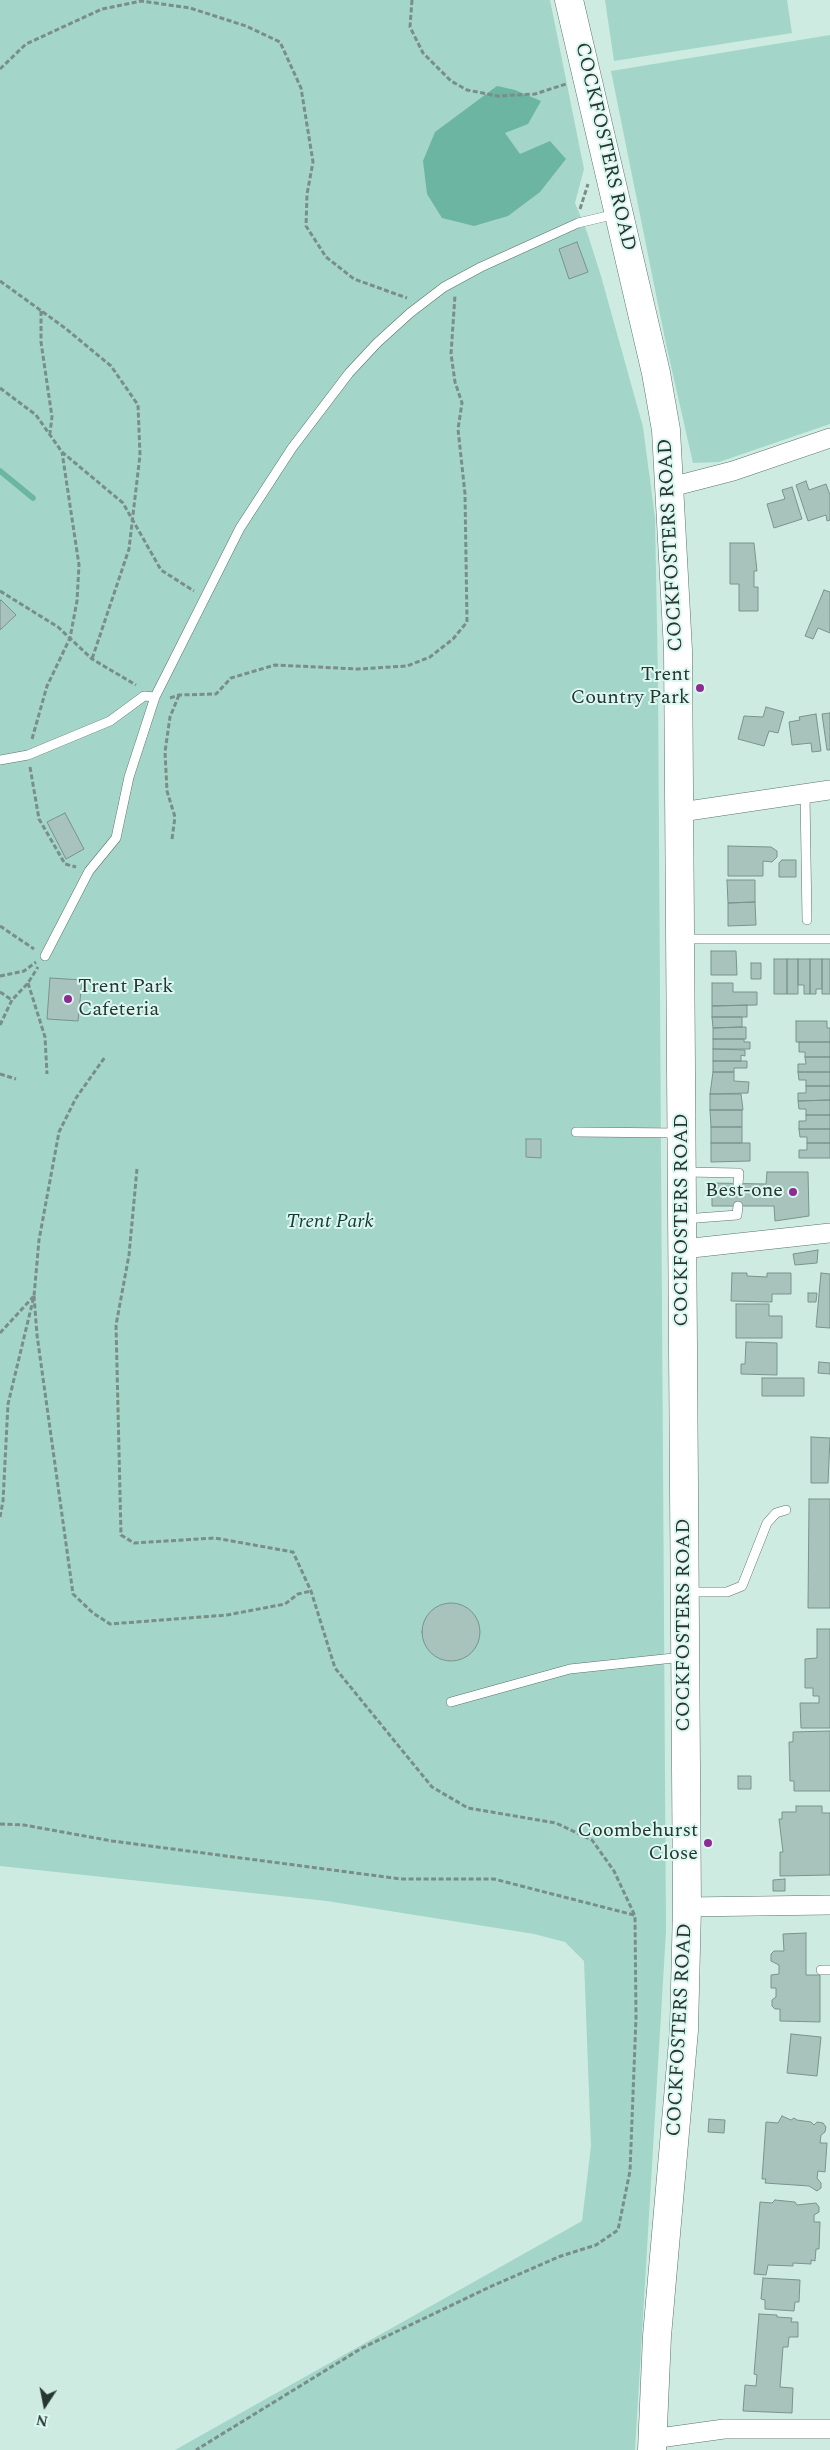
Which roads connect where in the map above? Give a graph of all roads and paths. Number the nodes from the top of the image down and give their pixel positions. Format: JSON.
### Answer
{"nodes":[{"id":1,"x":412,"y":0,"type":"edge"},
{"id":2,"x":569,"y":0,"type":"edge"},
{"id":3,"x":0,"y":69,"type":"edge"},
{"id":4,"x":571,"y":82,"type":"dead end"},
{"id":5,"x":588,"y":183,"type":"dead end"},
{"id":6,"x":578,"y":212,"type":"dead end"},
{"id":7,"x":619,"y":214,"type":"junction"},
{"id":8,"x":457,"y":280,"type":"junction"},
{"id":9,"x":0,"y":281,"type":"edge"},
{"id":10,"x":424,"y":302,"type":"junction"},
{"id":11,"x":40,"y":310,"type":"junction"},
{"id":12,"x":0,"y":388,"type":"edge"},
{"id":13,"x":50,"y":434,"type":"junction"},
{"id":14,"x":830,"y":438,"type":"edge"},
{"id":15,"x":62,"y":452,"type":"junction"},
{"id":16,"x":671,"y":487,"type":"junction"},
{"id":17,"x":133,"y":522,"type":"junction"},
{"id":18,"x":0,"y":591,"type":"edge"},
{"id":19,"x":206,"y":598,"type":"junction"},
{"id":20,"x":70,"y":638,"type":"junction"},
{"id":21,"x":92,"y":659,"type":"junction"},
{"id":22,"x":138,"y":686,"type":"dead end"},
{"id":23,"x":179,"y":695,"type":"junction"},
{"id":24,"x":153,"y":700,"type":"junction"},
{"id":25,"x":28,"y":755,"type":"junction"},
{"id":26,"x":0,"y":760,"type":"edge"},
{"id":27,"x":830,"y":790,"type":"edge"},
{"id":28,"x":805,"y":794,"type":"junction"},
{"id":29,"x":681,"y":812,"type":"junction"},
{"id":30,"x":172,"y":839,"type":"dead end"},
{"id":31,"x":89,"y":871,"type":"junction"},
{"id":32,"x":807,"y":920,"type":"dead end"},
{"id":33,"x":0,"y":926,"type":"edge"},
{"id":34,"x":681,"y":939,"type":"junction"},
{"id":35,"x":830,"y":939,"type":"edge"},
{"id":36,"x":45,"y":956,"type":"junction"},
{"id":37,"x":0,"y":976,"type":"edge"},
{"id":38,"x":28,"y":983,"type":"junction"},
{"id":39,"x":0,"y":992,"type":"edge"},
{"id":40,"x":12,"y":1000,"type":"junction"},
{"id":41,"x":0,"y":1025,"type":"edge"},
{"id":42,"x":105,"y":1057,"type":"dead end"},
{"id":43,"x":0,"y":1074,"type":"edge"},
{"id":44,"x":47,"y":1074,"type":"dead end"},
{"id":45,"x":16,"y":1079,"type":"dead end"},
{"id":46,"x":576,"y":1132,"type":"dead end"},
{"id":47,"x":682,"y":1133,"type":"junction"},
{"id":48,"x":137,"y":1169,"type":"dead end"},
{"id":49,"x":683,"y":1172,"type":"junction"},
{"id":50,"x":738,"y":1184,"type":"dead end"},
{"id":51,"x":738,"y":1206,"type":"dead end"},
{"id":52,"x":683,"y":1219,"type":"junction"},
{"id":53,"x":830,"y":1233,"type":"edge"},
{"id":54,"x":683,"y":1249,"type":"junction"},
{"id":55,"x":34,"y":1296,"type":"junction"},
{"id":56,"x":0,"y":1333,"type":"edge"},
{"id":57,"x":786,"y":1510,"type":"dead end"},
{"id":58,"x":0,"y":1517,"type":"edge"},
{"id":59,"x":310,"y":1592,"type":"junction"},
{"id":60,"x":685,"y":1592,"type":"junction"},
{"id":61,"x":685,"y":1657,"type":"junction"},
{"id":62,"x":451,"y":1702,"type":"dead end"},
{"id":63,"x":0,"y":1824,"type":"edge"},
{"id":64,"x":830,"y":1906,"type":"edge"},
{"id":65,"x":687,"y":1907,"type":"junction"},
{"id":66,"x":635,"y":1916,"type":"junction"},
{"id":67,"x":830,"y":2429,"type":"edge"},
{"id":68,"x":652,"y":2444,"type":"edge"},
{"id":69,"x":196,"y":2450,"type":"edge"}],
"edges":[{"from":1,"to":4,"type":"path"},
{"from":2,"to":7,"type":"main road","name":"COCKFOSTERS ROAD"},
{"from":3,"to":10,"type":"path"},
{"from":5,"to":6,"type":"path"},
{"from":7,"to":8,"type":"lane"},
{"from":7,"to":16,"type":"main road","name":"COCKFOSTERS ROAD"},
{"from":8,"to":10,"type":"lane"},
{"from":8,"to":23,"type":"path"},
{"from":9,"to":11,"type":"path"},
{"from":10,"to":19,"type":"lane"},
{"from":11,"to":13,"type":"path"},
{"from":11,"to":17,"type":"path"},
{"from":12,"to":13,"type":"path"},
{"from":13,"to":15,"type":"path"},
{"from":14,"to":16,"type":"street"},
{"from":15,"to":17,"type":"path"},
{"from":15,"to":20,"type":"path"},
{"from":16,"to":29,"type":"main road","name":"COCKFOSTERS ROAD"},
{"from":17,"to":19,"type":"path"},
{"from":17,"to":21,"type":"path"},
{"from":18,"to":20,"type":"path"},
{"from":19,"to":24,"type":"lane"},
{"from":20,"to":21,"type":"path"},
{"from":20,"to":25,"type":"path"},
{"from":21,"to":22,"type":"path"},
{"from":23,"to":24,"type":"path"},
{"from":23,"to":30,"type":"path"},
{"from":24,"to":25,"type":"lane"},
{"from":24,"to":31,"type":"lane"},
{"from":25,"to":26,"type":"lane"},
{"from":25,"to":31,"type":"path"},
{"from":27,"to":28,"type":"street"},
{"from":28,"to":29,"type":"street"},
{"from":28,"to":32,"type":"lane"},
{"from":29,"to":34,"type":"main road","name":"COCKFOSTERS ROAD"},
{"from":31,"to":36,"type":"lane"},
{"from":33,"to":36,"type":"path"},
{"from":34,"to":35,"type":"lane"},
{"from":34,"to":47,"type":"main road","name":"COCKFOSTERS ROAD"},
{"from":36,"to":37,"type":"path"},
{"from":36,"to":38,"type":"path"},
{"from":38,"to":40,"type":"path"},
{"from":38,"to":44,"type":"path"},
{"from":39,"to":40,"type":"path"},
{"from":40,"to":41,"type":"path"},
{"from":42,"to":55,"type":"path"},
{"from":43,"to":45,"type":"path"},
{"from":46,"to":47,"type":"lane"},
{"from":47,"to":49,"type":"main road","name":"COCKFOSTERS ROAD"},
{"from":48,"to":59,"type":"path"},
{"from":49,"to":50,"type":"lane"},
{"from":49,"to":52,"type":"main road","name":"COCKFOSTERS ROAD"},
{"from":51,"to":52,"type":"lane"},
{"from":52,"to":54,"type":"main road","name":"COCKFOSTERS ROAD"},
{"from":53,"to":54,"type":"street"},
{"from":54,"to":60,"type":"main road","name":"COCKFOSTERS ROAD"},
{"from":55,"to":56,"type":"path"},
{"from":55,"to":58,"type":"path"},
{"from":55,"to":59,"type":"path"},
{"from":57,"to":60,"type":"lane"},
{"from":59,"to":66,"type":"path"},
{"from":60,"to":61,"type":"main road","name":"COCKFOSTERS ROAD"},
{"from":61,"to":62,"type":"lane"},
{"from":61,"to":65,"type":"main road","name":"COCKFOSTERS ROAD"},
{"from":63,"to":66,"type":"path"},
{"from":64,"to":65,"type":"street"},
{"from":65,"to":68,"type":"main road","name":"COCKFOSTERS ROAD"},
{"from":66,"to":69,"type":"path"},
{"from":67,"to":68,"type":"street"}]}
